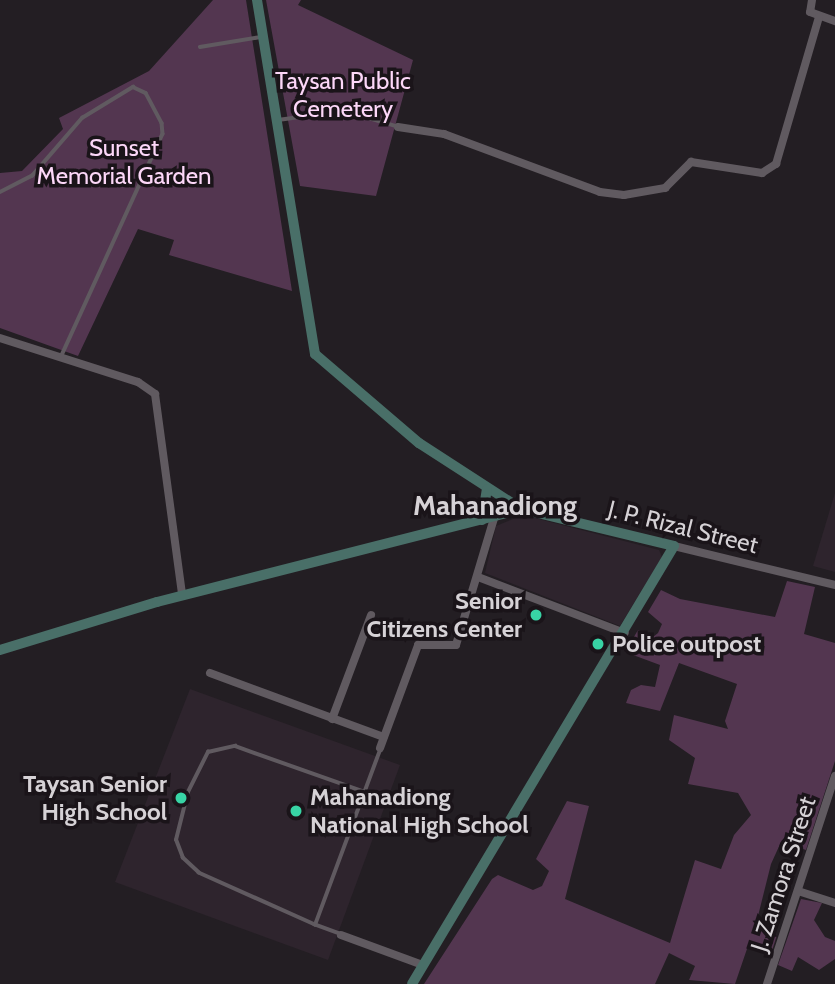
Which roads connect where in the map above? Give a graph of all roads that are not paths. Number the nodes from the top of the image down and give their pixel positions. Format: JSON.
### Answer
{"nodes":[{"id":1,"x":257,"y":0,"type":"edge"},
{"id":2,"x":812,"y":0,"type":"edge"},
{"id":3,"x":819,"y":17,"type":"junction"},
{"id":4,"x":835,"y":21,"type":"edge"},
{"id":5,"x":263,"y":37,"type":"junction"},
{"id":6,"x":200,"y":47,"type":"dead end"},
{"id":7,"x":278,"y":120,"type":"junction"},
{"id":8,"x":398,"y":127,"type":"joint"},
{"id":9,"x":0,"y":192,"type":"edge"},
{"id":10,"x":0,"y":338,"type":"edge"},
{"id":11,"x":62,"y":358,"type":"junction"},
{"id":12,"x":487,"y":489,"type":"junction"},
{"id":13,"x":521,"y":509,"type":"junction"},
{"id":14,"x":495,"y":515,"type":"junction"},
{"id":15,"x":482,"y":520,"type":"junction"},
{"id":16,"x":674,"y":546,"type":"junction"},
{"id":17,"x":478,"y":577,"type":"junction"},
{"id":18,"x":835,"y":585,"type":"edge"},
{"id":19,"x":182,"y":595,"type":"junction"},
{"id":20,"x":371,"y":615,"type":"dead end"},
{"id":21,"x":625,"y":633,"type":"junction"},
{"id":22,"x":0,"y":650,"type":"edge"},
{"id":23,"x":210,"y":673,"type":"dead end"},
{"id":24,"x":332,"y":719,"type":"junction"},
{"id":25,"x":384,"y":737,"type":"junction"},
{"id":26,"x":380,"y":748,"type":"joint"},
{"id":27,"x":835,"y":776,"type":"edge"},
{"id":28,"x":365,"y":792,"type":"junction"},
{"id":29,"x":798,"y":891,"type":"junction"},
{"id":30,"x":835,"y":903,"type":"edge"},
{"id":31,"x":315,"y":925,"type":"junction"},
{"id":32,"x":341,"y":934,"type":"joint"},
{"id":33,"x":423,"y":965,"type":"junction"},
{"id":34,"x":412,"y":984,"type":"edge"},
{"id":35,"x":767,"y":984,"type":"edge"}],
"edges":[{"from":1,"to":5,"type":"main road"},
{"from":2,"to":3,"type":"street"},
{"from":3,"to":4,"type":"street"},
{"from":3,"to":8,"type":"street"},
{"from":5,"to":6,"type":"lane"},
{"from":5,"to":7,"type":"main road"},
{"from":7,"to":8,"type":"lane"},
{"from":7,"to":12,"type":"main road"},
{"from":9,"to":11,"type":"lane"},
{"from":10,"to":11,"type":"street"},
{"from":11,"to":19,"type":"street"},
{"from":12,"to":13,"type":"main road"},
{"from":12,"to":15,"type":"main road"},
{"from":13,"to":14,"type":"main road"},
{"from":13,"to":16,"type":"main road","name":"J. P. Rizal Street"},
{"from":14,"to":15,"type":"main road"},
{"from":14,"to":17,"type":"street"},
{"from":15,"to":19,"type":"main road"},
{"from":16,"to":18,"type":"street","name":"J. P. Rizal Street"},
{"from":16,"to":21,"type":"main road"},
{"from":17,"to":21,"type":"street"},
{"from":17,"to":25,"type":"street"},
{"from":19,"to":22,"type":"main road"},
{"from":20,"to":24,"type":"street"},
{"from":21,"to":33,"type":"main road"},
{"from":23,"to":24,"type":"street"},
{"from":24,"to":25,"type":"street"},
{"from":25,"to":26,"type":"street"},
{"from":26,"to":28,"type":"lane"},
{"from":27,"to":29,"type":"street","name":"J. Zamora Street"},
{"from":28,"to":31,"type":"lane"},
{"from":28,"to":31,"type":"lane"},
{"from":29,"to":30,"type":"street"},
{"from":29,"to":35,"type":"street","name":"J. Zamora Street"},
{"from":31,"to":32,"type":"lane"},
{"from":32,"to":33,"type":"street"},
{"from":33,"to":34,"type":"main road"}]}
